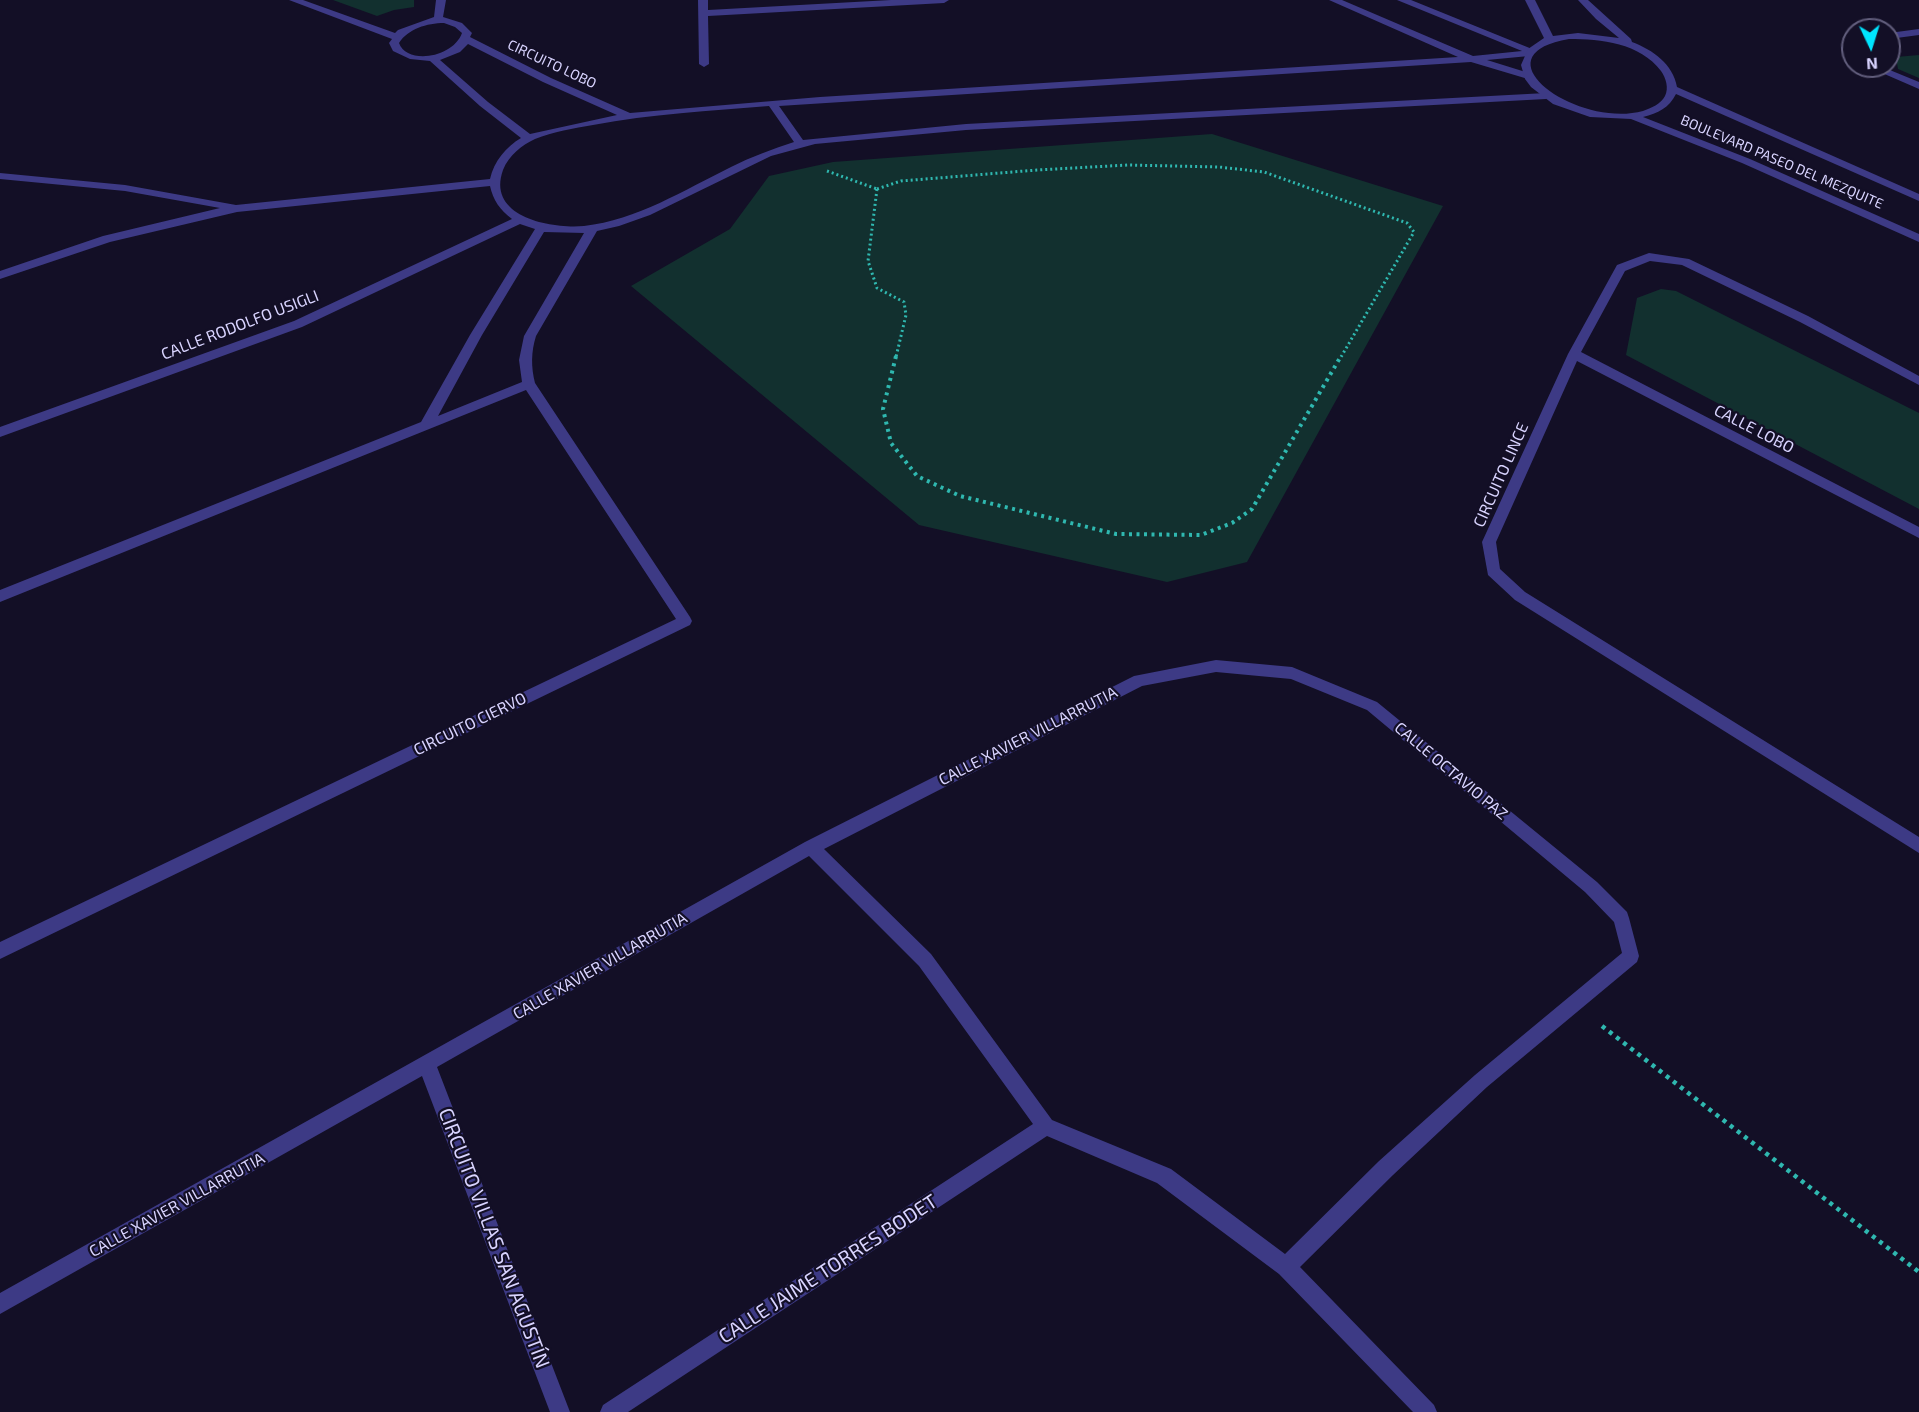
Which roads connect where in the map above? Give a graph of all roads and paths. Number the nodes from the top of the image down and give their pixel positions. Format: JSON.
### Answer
{"nodes":[{"id":1,"x":294,"y":0,"type":"edge"},
{"id":2,"x":441,"y":0,"type":"edge"},
{"id":3,"x":703,"y":0,"type":"edge"},
{"id":4,"x":944,"y":0,"type":"edge"},
{"id":5,"x":1334,"y":0,"type":"edge"},
{"id":6,"x":1402,"y":0,"type":"edge"},
{"id":7,"x":1530,"y":0,"type":"edge"},
{"id":8,"x":1583,"y":0,"type":"edge"},
{"id":9,"x":703,"y":13,"type":"junction"},
{"id":10,"x":438,"y":20,"type":"junction"},
{"id":11,"x":1919,"y":32,"type":"edge"},
{"id":12,"x":1901,"y":34,"type":"edge"},
{"id":13,"x":397,"y":37,"type":"junction"},
{"id":14,"x":466,"y":39,"type":"junction"},
{"id":15,"x":1550,"y":40,"type":"junction"},
{"id":16,"x":1635,"y":47,"type":"junction"},
{"id":17,"x":1530,"y":52,"type":"junction"},
{"id":18,"x":432,"y":58,"type":"junction"},
{"id":19,"x":1472,"y":59,"type":"junction"},
{"id":20,"x":704,"y":64,"type":"dead end"},
{"id":21,"x":1528,"y":76,"type":"junction"},
{"id":22,"x":1900,"y":78,"type":"edge"},
{"id":23,"x":1919,"y":86,"type":"edge"},
{"id":24,"x":1674,"y":89,"type":"junction"},
{"id":25,"x":1546,"y":96,"type":"junction"},
{"id":26,"x":772,"y":103,"type":"junction"},
{"id":27,"x":626,"y":115,"type":"junction"},
{"id":28,"x":1632,"y":116,"type":"junction"},
{"id":29,"x":528,"y":138,"type":"junction"},
{"id":30,"x":800,"y":143,"type":"junction"},
{"id":31,"x":773,"y":153,"type":"junction"},
{"id":32,"x":0,"y":176,"type":"edge"},
{"id":33,"x":494,"y":183,"type":"junction"},
{"id":34,"x":877,"y":189,"type":"junction"},
{"id":35,"x":1919,"y":198,"type":"edge"},
{"id":36,"x":237,"y":208,"type":"junction"},
{"id":37,"x":519,"y":220,"type":"junction"},
{"id":38,"x":542,"y":228,"type":"junction"},
{"id":39,"x":592,"y":229,"type":"junction"},
{"id":40,"x":1919,"y":238,"type":"edge"},
{"id":41,"x":0,"y":275,"type":"edge"},
{"id":42,"x":1574,"y":354,"type":"junction"},
{"id":43,"x":1919,"y":381,"type":"edge"},
{"id":44,"x":529,"y":384,"type":"junction"},
{"id":45,"x":426,"y":425,"type":"junction"},
{"id":46,"x":0,"y":432,"type":"edge"},
{"id":47,"x":1919,"y":533,"type":"edge"},
{"id":48,"x":0,"y":596,"type":"edge"},
{"id":49,"x":1216,"y":666,"type":"joint"},
{"id":50,"x":1919,"y":846,"type":"edge"},
{"id":51,"x":811,"y":847,"type":"junction"},
{"id":52,"x":0,"y":951,"type":"edge"},
{"id":53,"x":1573,"y":1004,"type":"junction"},
{"id":54,"x":427,"y":1064,"type":"junction"},
{"id":55,"x":1046,"y":1126,"type":"junction"},
{"id":56,"x":1286,"y":1267,"type":"junction"},
{"id":57,"x":1919,"y":1272,"type":"edge"},
{"id":58,"x":0,"y":1304,"type":"edge"},
{"id":59,"x":560,"y":1412,"type":"edge"},
{"id":60,"x":610,"y":1412,"type":"edge"},
{"id":61,"x":1427,"y":1412,"type":"edge"}],
"edges":[{"from":1,"to":13,"type":"street"},
{"from":2,"to":10,"type":"street"},
{"from":3,"to":9,"type":"street"},
{"from":4,"to":9,"type":"street"},
{"from":5,"to":19,"type":"street"},
{"from":6,"to":17,"type":"street"},
{"from":7,"to":15,"type":"street"},
{"from":8,"to":16,"type":"street"},
{"from":9,"to":20,"type":"street"},
{"from":10,"to":13,"type":"street"},
{"from":10,"to":14,"type":"street","name":"CIRCUITO LOBO"},
{"from":11,"to":12,"type":"street"},
{"from":13,"to":18,"type":"street"},
{"from":14,"to":18,"type":"street"},
{"from":14,"to":27,"type":"street","name":"CIRCUITO LOBO"},
{"from":15,"to":16,"type":"street"},
{"from":15,"to":17,"type":"street"},
{"from":16,"to":24,"type":"street"},
{"from":17,"to":19,"type":"street"},
{"from":17,"to":21,"type":"street"},
{"from":18,"to":29,"type":"street"},
{"from":19,"to":21,"type":"street"},
{"from":19,"to":26,"type":"street"},
{"from":21,"to":25,"type":"street"},
{"from":22,"to":23,"type":"street"},
{"from":24,"to":28,"type":"street"},
{"from":24,"to":35,"type":"street","name":"BOULEVARD PASEO DEL MEZQUITE"},
{"from":25,"to":28,"type":"street"},
{"from":25,"to":30,"type":"street"},
{"from":26,"to":27,"type":"street"},
{"from":26,"to":30,"type":"street"},
{"from":27,"to":29,"type":"street"},
{"from":28,"to":40,"type":"street","name":"BOULEVARD PASEO DEL MEZQUITE"},
{"from":29,"to":33,"type":"street"},
{"from":30,"to":31,"type":"street"},
{"from":31,"to":34,"type":"path"},
{"from":31,"to":39,"type":"street"},
{"from":32,"to":36,"type":"street"},
{"from":33,"to":36,"type":"street"},
{"from":33,"to":37,"type":"street"},
{"from":34,"to":34,"type":"path"},
{"from":36,"to":41,"type":"street"},
{"from":37,"to":38,"type":"street"},
{"from":37,"to":46,"type":"street","name":"CALLE RODOLFO USIGLI"},
{"from":38,"to":39,"type":"street"},
{"from":38,"to":45,"type":"street"},
{"from":39,"to":44,"type":"street","name":"CIRCUITO CIERVO"},
{"from":42,"to":43,"type":"street","name":"CIRCUITO LINCE"},
{"from":42,"to":47,"type":"street","name":"CALLE LOBO"},
{"from":42,"to":50,"type":"street","name":"CIRCUITO LINCE"},
{"from":44,"to":45,"type":"street"},
{"from":44,"to":52,"type":"street","name":"CIRCUITO CIERVO"},
{"from":45,"to":48,"type":"street"},
{"from":49,"to":51,"type":"street","name":"CALLE XAVIER VILLARRUTIA"},
{"from":49,"to":53,"type":"street","name":"CALLE OCTAVIO PAZ"},
{"from":51,"to":54,"type":"street","name":"CALLE XAVIER VILLARRUTIA"},
{"from":51,"to":55,"type":"street"},
{"from":53,"to":56,"type":"street"},
{"from":53,"to":57,"type":"path"},
{"from":54,"to":58,"type":"street","name":"CALLE XAVIER VILLARRUTIA"},
{"from":54,"to":59,"type":"street","name":"CIRCUITO VILLAS SAN AGUSTÍN"},
{"from":55,"to":56,"type":"street"},
{"from":55,"to":60,"type":"street","name":"CALLE JAIME TORRES BODET"},
{"from":56,"to":61,"type":"street"}]}
